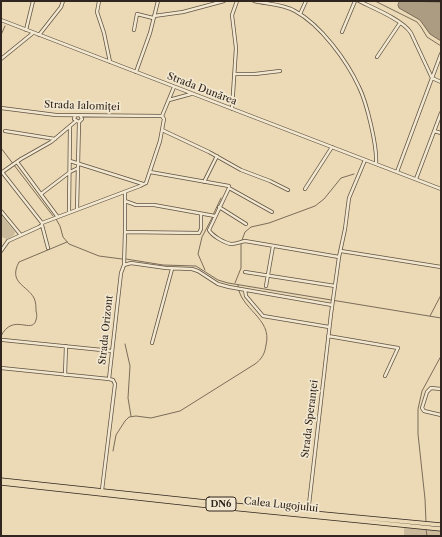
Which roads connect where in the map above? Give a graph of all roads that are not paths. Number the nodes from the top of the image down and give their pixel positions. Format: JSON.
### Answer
{"nodes":[{"id":1,"x":33,"y":1,"type":"edge"},
{"id":2,"x":63,"y":1,"type":"edge"},
{"id":3,"x":99,"y":1,"type":"edge"},
{"id":4,"x":158,"y":1,"type":"edge"},
{"id":5,"x":224,"y":1,"type":"edge"},
{"id":6,"x":237,"y":1,"type":"edge"},
{"id":7,"x":254,"y":1,"type":"edge"},
{"id":8,"x":306,"y":1,"type":"edge"},
{"id":9,"x":355,"y":1,"type":"edge"},
{"id":10,"x":359,"y":1,"type":"edge"},
{"id":11,"x":300,"y":14,"type":"junction"},
{"id":12,"x":154,"y":17,"type":"junction"},
{"id":13,"x":1,"y":20,"type":"edge"},
{"id":14,"x":400,"y":23,"type":"junction"},
{"id":15,"x":26,"y":30,"type":"junction"},
{"id":16,"x":134,"y":30,"type":"dead end"},
{"id":17,"x":342,"y":32,"type":"dead end"},
{"id":18,"x":34,"y":33,"type":"junction"},
{"id":19,"x":39,"y":35,"type":"junction"},
{"id":20,"x":441,"y":54,"type":"edge"},
{"id":21,"x":377,"y":57,"type":"dead end"},
{"id":22,"x":1,"y":59,"type":"edge"},
{"id":23,"x":110,"y":62,"type":"junction"},
{"id":24,"x":280,"y":71,"type":"dead end"},
{"id":25,"x":136,"y":72,"type":"junction"},
{"id":26,"x":235,"y":74,"type":"junction"},
{"id":27,"x":432,"y":78,"type":"junction"},
{"id":28,"x":441,"y":82,"type":"edge"},
{"id":29,"x":174,"y":87,"type":"junction"},
{"id":30,"x":191,"y":94,"type":"junction"},
{"id":31,"x":169,"y":100,"type":"junction"},
{"id":32,"x":1,"y":108,"type":"edge"},
{"id":33,"x":232,"y":109,"type":"junction"},
{"id":34,"x":441,"y":113,"type":"edge"},
{"id":35,"x":75,"y":115,"type":"junction"},
{"id":36,"x":80,"y":115,"type":"junction"},
{"id":37,"x":162,"y":116,"type":"junction"},
{"id":38,"x":77,"y":121,"type":"junction"},
{"id":39,"x":70,"y":125,"type":"junction"},
{"id":40,"x":162,"y":130,"type":"junction"},
{"id":41,"x":5,"y":131,"type":"dead end"},
{"id":42,"x":434,"y":131,"type":"junction"},
{"id":43,"x":441,"y":134,"type":"edge"},
{"id":44,"x":55,"y":139,"type":"junction"},
{"id":45,"x":332,"y":147,"type":"junction"},
{"id":46,"x":216,"y":156,"type":"junction"},
{"id":47,"x":365,"y":160,"type":"junction"},
{"id":48,"x":70,"y":161,"type":"junction"},
{"id":49,"x":15,"y":163,"type":"junction"},
{"id":50,"x":78,"y":163,"type":"junction"},
{"id":51,"x":376,"y":164,"type":"junction"},
{"id":52,"x":78,"y":168,"type":"junction"},
{"id":53,"x":70,"y":172,"type":"junction"},
{"id":54,"x":150,"y":172,"type":"junction"},
{"id":55,"x":397,"y":172,"type":"junction"},
{"id":56,"x":1,"y":173,"type":"edge"},
{"id":57,"x":416,"y":179,"type":"junction"},
{"id":58,"x":204,"y":182,"type":"junction"},
{"id":59,"x":144,"y":184,"type":"junction"},
{"id":60,"x":229,"y":188,"type":"junction"},
{"id":61,"x":304,"y":189,"type":"dead end"},
{"id":62,"x":441,"y":189,"type":"edge"},
{"id":63,"x":288,"y":190,"type":"dead end"},
{"id":64,"x":124,"y":192,"type":"junction"},
{"id":65,"x":41,"y":194,"type":"junction"},
{"id":66,"x":125,"y":201,"type":"junction"},
{"id":67,"x":220,"y":207,"type":"junction"},
{"id":68,"x":77,"y":209,"type":"junction"},
{"id":69,"x":1,"y":211,"type":"edge"},
{"id":70,"x":69,"y":212,"type":"junction"},
{"id":71,"x":272,"y":212,"type":"dead end"},
{"id":72,"x":201,"y":214,"type":"junction"},
{"id":73,"x":57,"y":216,"type":"junction"},
{"id":74,"x":215,"y":216,"type":"junction"},
{"id":75,"x":42,"y":224,"type":"junction"},
{"id":76,"x":246,"y":224,"type":"dead end"},
{"id":77,"x":125,"y":232,"type":"junction"},
{"id":78,"x":20,"y":234,"type":"junction"},
{"id":79,"x":273,"y":246,"type":"junction"},
{"id":80,"x":48,"y":248,"type":"dead end"},
{"id":81,"x":1,"y":251,"type":"edge"},
{"id":82,"x":341,"y":251,"type":"junction"},
{"id":83,"x":339,"y":257,"type":"junction"},
{"id":84,"x":124,"y":265,"type":"junction"},
{"id":85,"x":441,"y":267,"type":"edge"},
{"id":86,"x":172,"y":269,"type":"junction"},
{"id":87,"x":245,"y":272,"type":"dead end"},
{"id":88,"x":268,"y":275,"type":"junction"},
{"id":89,"x":266,"y":286,"type":"dead end"},
{"id":90,"x":335,"y":286,"type":"junction"},
{"id":91,"x":245,"y":290,"type":"junction"},
{"id":92,"x":332,"y":305,"type":"junction"},
{"id":93,"x":329,"y":327,"type":"junction"},
{"id":94,"x":328,"y":336,"type":"junction"},
{"id":95,"x":3,"y":340,"type":"dead end"},
{"id":96,"x":152,"y":344,"type":"dead end"},
{"id":97,"x":66,"y":346,"type":"junction"},
{"id":98,"x":112,"y":351,"type":"junction"},
{"id":99,"x":1,"y":368,"type":"edge"},
{"id":100,"x":65,"y":375,"type":"junction"},
{"id":101,"x":385,"y":376,"type":"dead end"},
{"id":102,"x":109,"y":379,"type":"junction"},
{"id":103,"x":441,"y":389,"type":"edge"},
{"id":104,"x":441,"y":415,"type":"edge"},
{"id":105,"x":1,"y":480,"type":"edge"},
{"id":106,"x":1,"y":483,"type":"edge"},
{"id":107,"x":102,"y":490,"type":"junction"},
{"id":108,"x":308,"y":513,"type":"junction"},
{"id":109,"x":441,"y":525,"type":"edge"},
{"id":110,"x":441,"y":529,"type":"edge"}],
"edges":[{"from":1,"to":15,"type":"street"},
{"from":2,"to":19,"type":"street"},
{"from":3,"to":23,"type":"street"},
{"from":4,"to":12,"type":"street"},
{"from":5,"to":12,"type":"street"},
{"from":6,"to":26,"type":"street"},
{"from":7,"to":11,"type":"street"},
{"from":8,"to":11,"type":"street"},
{"from":9,"to":17,"type":"street"},
{"from":10,"to":14,"type":"street"},
{"from":11,"to":51,"type":"street"},
{"from":12,"to":16,"type":"street"},
{"from":12,"to":25,"type":"street"},
{"from":13,"to":15,"type":"street","name":"Strada Dunărea"},
{"from":14,"to":21,"type":"street"},
{"from":14,"to":27,"type":"street"},
{"from":15,"to":18,"type":"street","name":"Strada Dunărea"},
{"from":18,"to":19,"type":"street","name":"Strada Dunărea"},
{"from":18,"to":22,"type":"street"},
{"from":19,"to":23,"type":"street","name":"Strada Dunărea"},
{"from":20,"to":27,"type":"street"},
{"from":23,"to":25,"type":"street","name":"Strada Dunărea"},
{"from":24,"to":26,"type":"street"},
{"from":25,"to":29,"type":"street","name":"Strada Dunărea"},
{"from":26,"to":33,"type":"street"},
{"from":27,"to":28,"type":"street"},
{"from":27,"to":55,"type":"street"},
{"from":29,"to":30,"type":"street","name":"Strada Dunărea"},
{"from":29,"to":31,"type":"street"},
{"from":30,"to":31,"type":"street"},
{"from":30,"to":33,"type":"street","name":"Strada Dunărea"},
{"from":31,"to":37,"type":"street"},
{"from":32,"to":35,"type":"street","name":"Strada Ialomiței"},
{"from":33,"to":45,"type":"street","name":"Strada Dunărea"},
{"from":34,"to":42,"type":"street"},
{"from":35,"to":36,"type":"street","name":"Strada Ialomiței"},
{"from":35,"to":38,"type":"street"},
{"from":36,"to":37,"type":"street","name":"Strada Ialomiței"},
{"from":36,"to":38,"type":"street"},
{"from":37,"to":40,"type":"street"},
{"from":38,"to":39,"type":"street"},
{"from":38,"to":50,"type":"street"},
{"from":39,"to":44,"type":"street"},
{"from":39,"to":48,"type":"street"},
{"from":40,"to":46,"type":"street"},
{"from":40,"to":54,"type":"street"},
{"from":41,"to":44,"type":"street"},
{"from":42,"to":43,"type":"street"},
{"from":42,"to":57,"type":"street"},
{"from":44,"to":49,"type":"street"},
{"from":45,"to":47,"type":"street","name":"Strada Dunărea"},
{"from":45,"to":61,"type":"street"},
{"from":46,"to":58,"type":"street"},
{"from":46,"to":63,"type":"street"},
{"from":47,"to":51,"type":"street","name":"Strada Dunărea"},
{"from":47,"to":82,"type":"street","name":"Strada Speranței"},
{"from":48,"to":50,"type":"street"},
{"from":48,"to":53,"type":"street"},
{"from":49,"to":56,"type":"street"},
{"from":49,"to":65,"type":"street"},
{"from":50,"to":52,"type":"street"},
{"from":50,"to":59,"type":"street"},
{"from":51,"to":55,"type":"street","name":"Strada Dunărea"},
{"from":52,"to":53,"type":"street"},
{"from":52,"to":68,"type":"street"},
{"from":53,"to":65,"type":"street"},
{"from":53,"to":70,"type":"street"},
{"from":54,"to":58,"type":"street"},
{"from":54,"to":59,"type":"street"},
{"from":55,"to":57,"type":"street","name":"Strada Dunărea"},
{"from":56,"to":75,"type":"street"},
{"from":57,"to":62,"type":"street","name":"Strada Dunărea"},
{"from":58,"to":60,"type":"street"},
{"from":59,"to":64,"type":"street"},
{"from":60,"to":67,"type":"street"},
{"from":60,"to":71,"type":"street"},
{"from":64,"to":66,"type":"street","name":"Strada Orizont"},
{"from":64,"to":68,"type":"street"},
{"from":65,"to":73,"type":"street"},
{"from":66,"to":72,"type":"street"},
{"from":66,"to":77,"type":"street","name":"Strada Orizont"},
{"from":67,"to":74,"type":"street"},
{"from":67,"to":76,"type":"street"},
{"from":68,"to":70,"type":"street"},
{"from":69,"to":78,"type":"street"},
{"from":70,"to":73,"type":"street"},
{"from":72,"to":74,"type":"street"},
{"from":72,"to":77,"type":"street"},
{"from":73,"to":75,"type":"street"},
{"from":74,"to":79,"type":"street"},
{"from":75,"to":78,"type":"street"},
{"from":75,"to":80,"type":"street"},
{"from":77,"to":84,"type":"street","name":"Strada Orizont"},
{"from":78,"to":81,"type":"street"},
{"from":79,"to":83,"type":"street"},
{"from":79,"to":88,"type":"street"},
{"from":82,"to":83,"type":"street","name":"Strada Speranței"},
{"from":82,"to":85,"type":"street"},
{"from":83,"to":90,"type":"street","name":"Strada Speranței"},
{"from":84,"to":86,"type":"street"},
{"from":84,"to":98,"type":"street","name":"Strada Orizont"},
{"from":86,"to":91,"type":"street"},
{"from":86,"to":96,"type":"street"},
{"from":87,"to":88,"type":"street"},
{"from":88,"to":89,"type":"street"},
{"from":88,"to":90,"type":"street"},
{"from":90,"to":92,"type":"street","name":"Strada Speranței"},
{"from":91,"to":92,"type":"street"},
{"from":91,"to":93,"type":"street"},
{"from":92,"to":93,"type":"street","name":"Strada Speranței"},
{"from":93,"to":94,"type":"street","name":"Strada Speranței"},
{"from":94,"to":101,"type":"street"},
{"from":94,"to":108,"type":"street","name":"Strada Speranței"},
{"from":95,"to":97,"type":"street"},
{"from":97,"to":98,"type":"street"},
{"from":97,"to":100,"type":"street"},
{"from":98,"to":102,"type":"street","name":"Strada Orizont"},
{"from":99,"to":100,"type":"street"},
{"from":100,"to":102,"type":"street"},
{"from":102,"to":107,"type":"street","name":"Strada Orizont"},
{"from":103,"to":104,"type":"street"},
{"from":105,"to":107,"type":"main road","name":"Calea Lugojului","number":"DN6"},
{"from":106,"to":110,"type":"main road","name":"Calea Lugojului","number":"DN6"},
{"from":107,"to":108,"type":"main road","name":"Calea Lugojului","number":"DN6"},
{"from":108,"to":109,"type":"main road","name":"Calea Lugojului","number":"DN6"}]}
